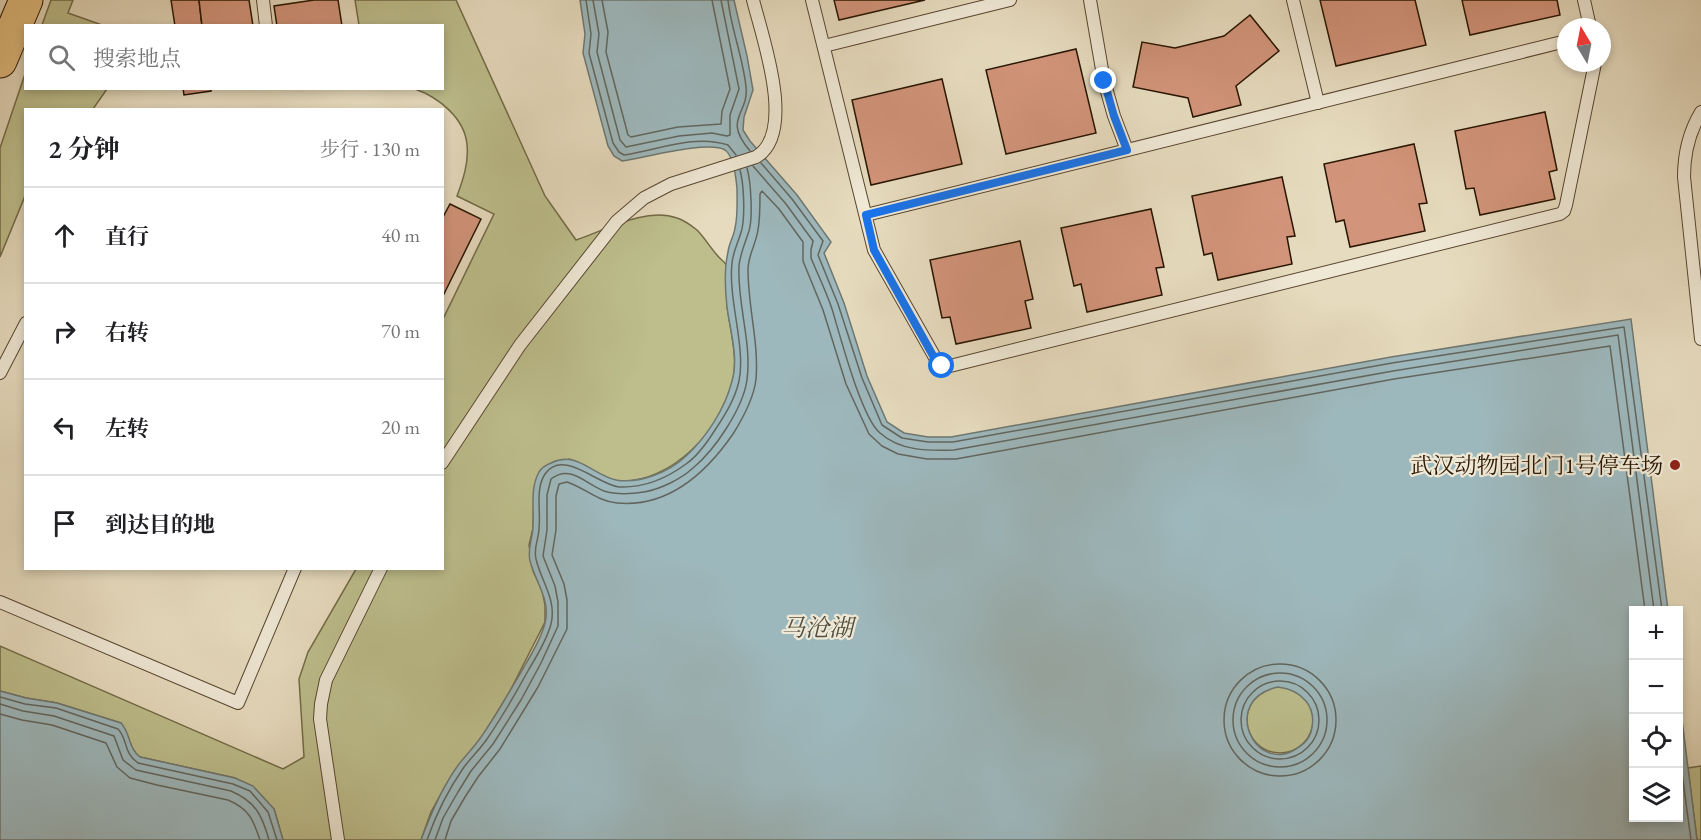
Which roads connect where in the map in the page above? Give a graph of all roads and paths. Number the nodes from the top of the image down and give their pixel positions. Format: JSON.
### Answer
{"nodes":[{"id":1,"x":26,"y":0,"type":"edge"},
{"id":2,"x":263,"y":0,"type":"edge"},
{"id":3,"x":753,"y":0,"type":"edge"},
{"id":4,"x":812,"y":0,"type":"edge"},
{"id":5,"x":1010,"y":0,"type":"edge"},
{"id":6,"x":1090,"y":0,"type":"edge"},
{"id":7,"x":1293,"y":0,"type":"edge"},
{"id":8,"x":1584,"y":0,"type":"edge"},
{"id":9,"x":1588,"y":18,"type":"edge"},
{"id":10,"x":266,"y":24,"type":"edge"},
{"id":11,"x":1557,"y":43,"type":"edge"},
{"id":12,"x":824,"y":46,"type":"junction"},
{"id":13,"x":0,"y":61,"type":"edge"},
{"id":14,"x":1592,"y":72,"type":"edge"},
{"id":15,"x":1318,"y":103,"type":"junction"},
{"id":16,"x":1698,"y":117,"type":"edge"},
{"id":17,"x":1701,"y":136,"type":"edge"},
{"id":18,"x":1127,"y":150,"type":"junction"},
{"id":19,"x":866,"y":215,"type":"junction"},
{"id":20,"x":24,"y":326,"type":"edge"},
{"id":21,"x":1701,"y":339,"type":"edge"},
{"id":22,"x":4,"y":351,"type":"edge"},
{"id":23,"x":0,"y":373,"type":"edge"},
{"id":24,"x":444,"y":460,"type":"edge"},
{"id":25,"x":295,"y":570,"type":"edge"},
{"id":26,"x":380,"y":570,"type":"edge"},
{"id":27,"x":0,"y":602,"type":"edge"},
{"id":28,"x":338,"y":840,"type":"edge"}],
"edges":[{"from":1,"to":13,"type":"main road"},
{"from":2,"to":10,"type":"lane"},
{"from":3,"to":24,"type":"lane"},
{"from":4,"to":12,"type":"lane"},
{"from":5,"to":12,"type":"lane"},
{"from":6,"to":18,"type":"lane"},
{"from":7,"to":15,"type":"lane"},
{"from":8,"to":9,"type":"lane"},
{"from":11,"to":15,"type":"lane"},
{"from":12,"to":19,"type":"lane"},
{"from":14,"to":19,"type":"lane"},
{"from":15,"to":18,"type":"lane"},
{"from":16,"to":17,"type":"lane"},
{"from":16,"to":21,"type":"lane"},
{"from":18,"to":19,"type":"lane"},
{"from":20,"to":22,"type":"lane"},
{"from":22,"to":23,"type":"lane"},
{"from":25,"to":27,"type":"lane"},
{"from":26,"to":28,"type":"lane"}]}
